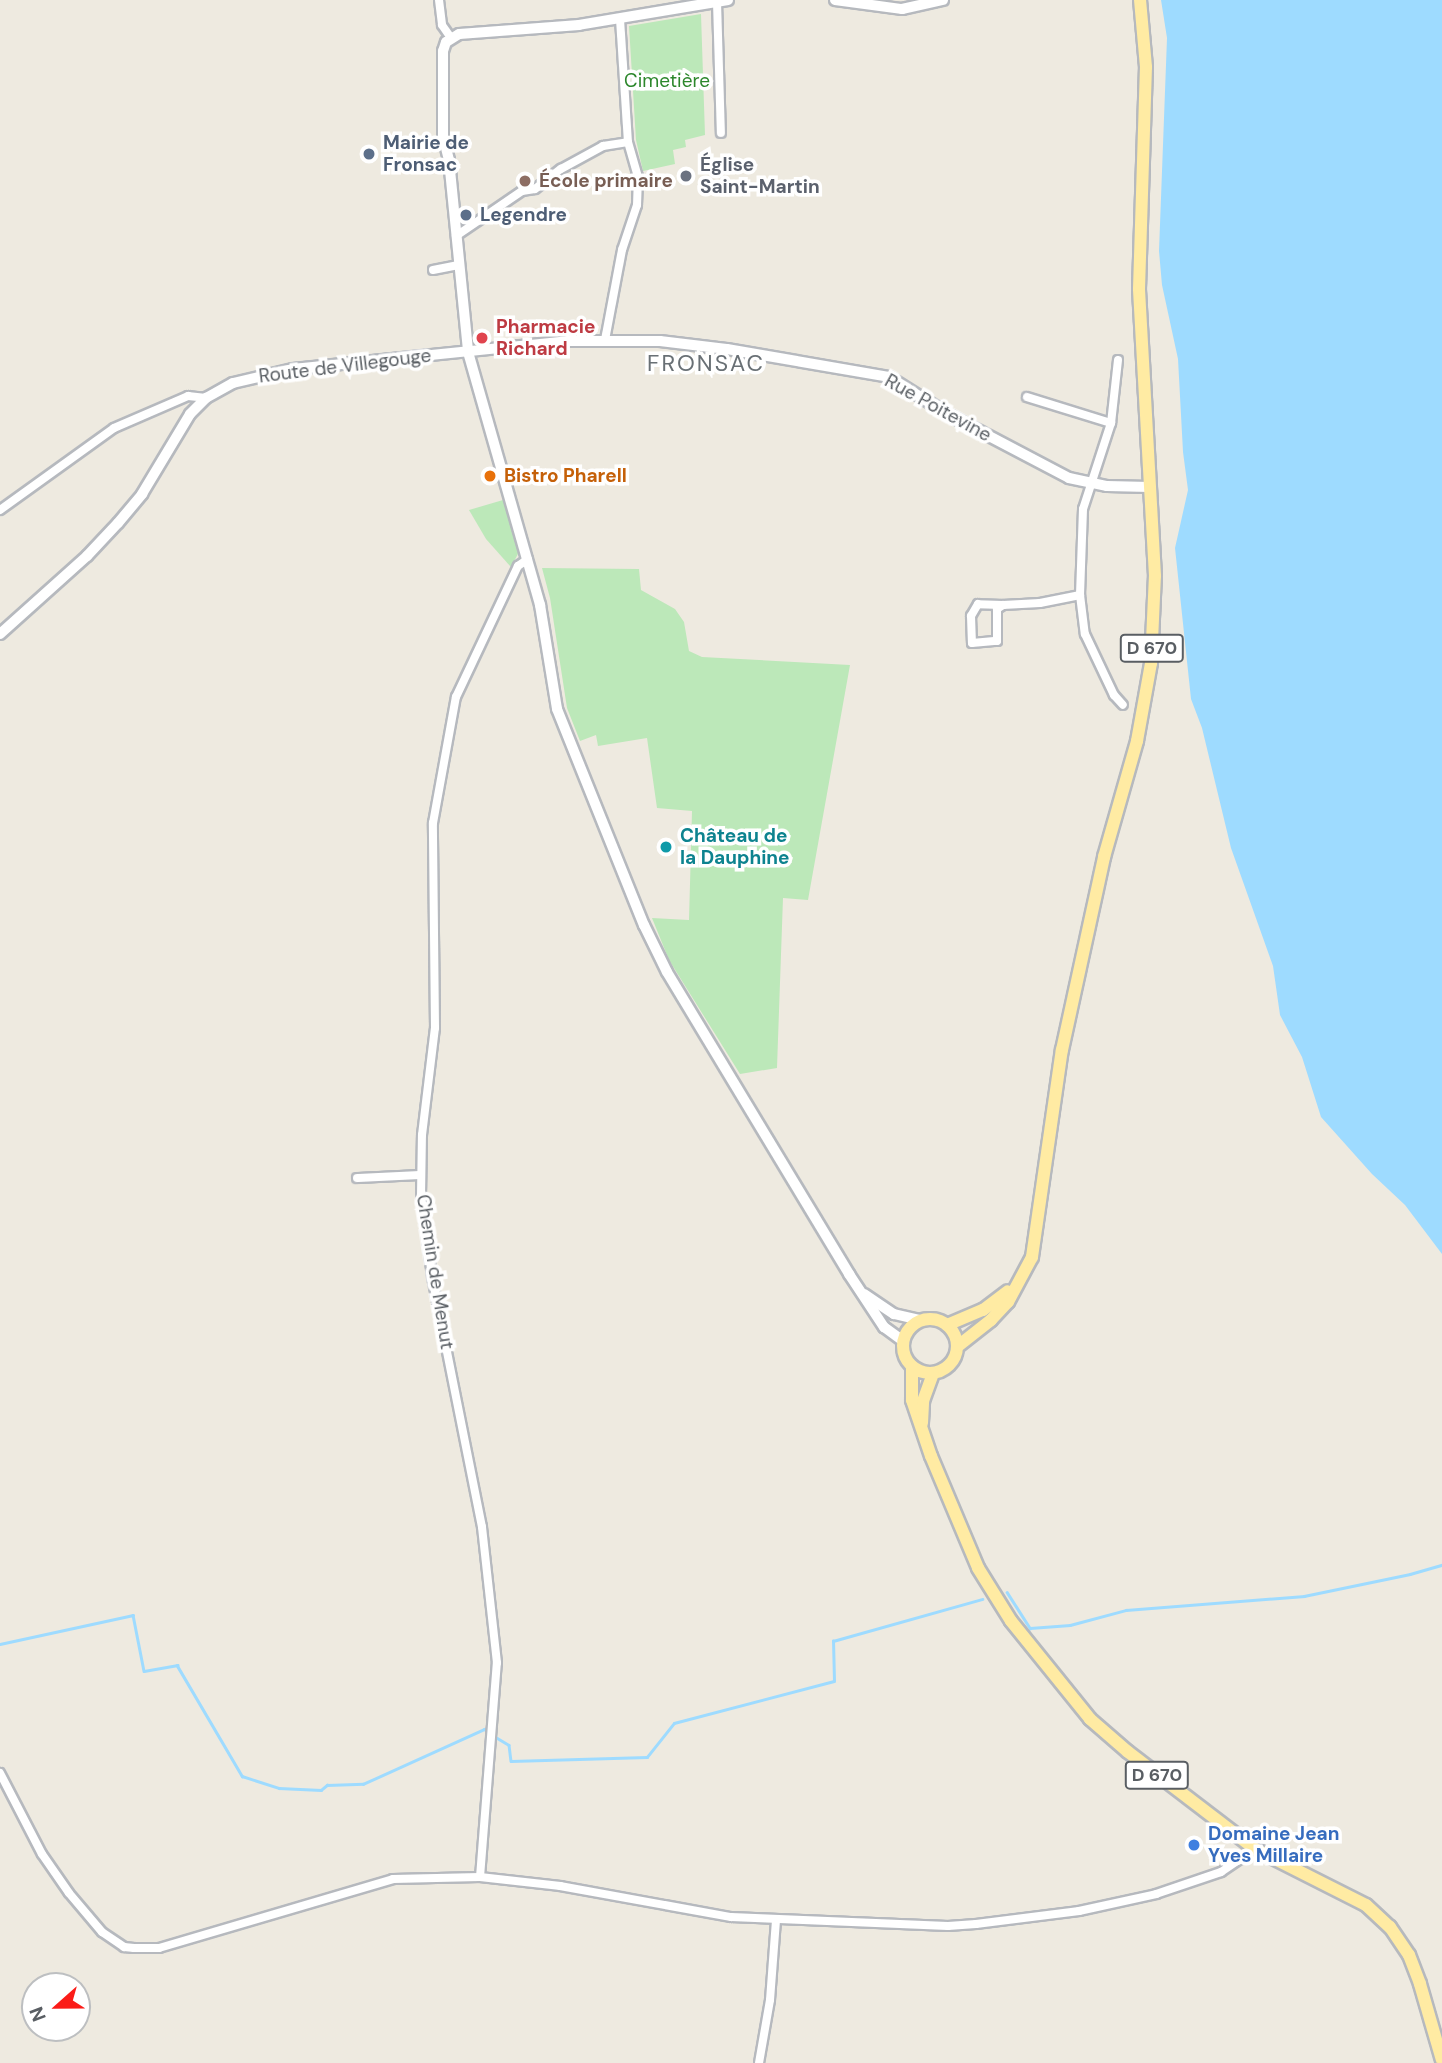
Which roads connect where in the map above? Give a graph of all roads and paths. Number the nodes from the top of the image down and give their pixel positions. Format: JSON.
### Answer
{"nodes":[{"id":1,"x":439,"y":0,"type":"edge"},
{"id":2,"x":729,"y":0,"type":"edge"},
{"id":3,"x":835,"y":0,"type":"edge"},
{"id":4,"x":943,"y":0,"type":"edge"},
{"id":5,"x":1140,"y":0,"type":"edge"},
{"id":6,"x":717,"y":2,"type":"edge"},
{"id":7,"x":620,"y":19,"type":"junction"},
{"id":8,"x":451,"y":38,"type":"junction"},
{"id":9,"x":721,"y":133,"type":"dead end"},
{"id":10,"x":628,"y":142,"type":"junction"},
{"id":11,"x":456,"y":236,"type":"junction"},
{"id":12,"x":459,"y":265,"type":"junction"},
{"id":13,"x":433,"y":270,"type":"dead end"},
{"id":14,"x":605,"y":340,"type":"junction"},
{"id":15,"x":468,"y":352,"type":"junction"},
{"id":16,"x":1118,"y":360,"type":"dead end"},
{"id":17,"x":1027,"y":397,"type":"dead end"},
{"id":18,"x":206,"y":398,"type":"junction"},
{"id":19,"x":1111,"y":424,"type":"junction"},
{"id":20,"x":1090,"y":484,"type":"junction"},
{"id":21,"x":1150,"y":487,"type":"junction"},
{"id":22,"x":0,"y":510,"type":"edge"},
{"id":23,"x":528,"y":559,"type":"junction"},
{"id":24,"x":1080,"y":595,"type":"junction"},
{"id":25,"x":1003,"y":605,"type":"junction"},
{"id":26,"x":0,"y":634,"type":"edge"},
{"id":27,"x":1123,"y":705,"type":"dead end"},
{"id":28,"x":421,"y":1175,"type":"junction"},
{"id":29,"x":357,"y":1178,"type":"dead end"},
{"id":30,"x":1019,"y":1281,"type":"junction"},
{"id":31,"x":861,"y":1292,"type":"junction"},
{"id":32,"x":920,"y":1320,"type":"junction"},
{"id":33,"x":947,"y":1325,"type":"junction"},
{"id":34,"x":903,"y":1341,"type":"junction"},
{"id":35,"x":958,"y":1346,"type":"junction"},
{"id":36,"x":912,"y":1367,"type":"junction"},
{"id":37,"x":933,"y":1374,"type":"junction"},
{"id":38,"x":922,"y":1430,"type":"junction"},
{"id":39,"x":0,"y":1773,"type":"edge"},
{"id":40,"x":1255,"y":1849,"type":"junction"},
{"id":41,"x":480,"y":1877,"type":"junction"},
{"id":42,"x":776,"y":1920,"type":"junction"},
{"id":43,"x":1442,"y":2060,"type":"edge"},
{"id":44,"x":759,"y":2063,"type":"edge"}],
"edges":[{"from":1,"to":8,"type":"street"},
{"from":2,"to":6,"type":"street"},
{"from":3,"to":4,"type":"street"},
{"from":5,"to":21,"type":"main road","number":"D 670"},
{"from":6,"to":7,"type":"street"},
{"from":6,"to":9,"type":"street"},
{"from":7,"to":8,"type":"street"},
{"from":7,"to":10,"type":"street"},
{"from":8,"to":11,"type":"street"},
{"from":10,"to":11,"type":"street"},
{"from":10,"to":14,"type":"street"},
{"from":11,"to":12,"type":"street"},
{"from":12,"to":13,"type":"street"},
{"from":12,"to":15,"type":"street"},
{"from":14,"to":15,"type":"street","name":"Rue Poitevine"},
{"from":14,"to":20,"type":"street","name":"Rue Poitevine"},
{"from":15,"to":18,"type":"street","name":"Route de Villegouge"},
{"from":15,"to":23,"type":"street"},
{"from":16,"to":19,"type":"street"},
{"from":17,"to":19,"type":"street"},
{"from":18,"to":22,"type":"street"},
{"from":18,"to":26,"type":"street","name":"Route de Villegouge"},
{"from":19,"to":20,"type":"street"},
{"from":20,"to":21,"type":"street","name":"Rue Poitevine"},
{"from":20,"to":24,"type":"street"},
{"from":21,"to":30,"type":"main road","number":"D 670"},
{"from":23,"to":28,"type":"street","name":"Chemin de Menut"},
{"from":23,"to":31,"type":"street"},
{"from":24,"to":25,"type":"street"},
{"from":24,"to":27,"type":"street"},
{"from":25,"to":25,"type":"street"},
{"from":28,"to":29,"type":"street"},
{"from":28,"to":41,"type":"street","name":"Chemin de Menut"},
{"from":30,"to":33,"type":"main road","number":"D 670"},
{"from":30,"to":35,"type":"main road","number":"D 670"},
{"from":31,"to":32,"type":"street"},
{"from":31,"to":34,"type":"street"},
{"from":32,"to":33,"type":"main road"},
{"from":32,"to":34,"type":"main road"},
{"from":33,"to":35,"type":"main road"},
{"from":34,"to":36,"type":"main road"},
{"from":35,"to":37,"type":"main road"},
{"from":36,"to":37,"type":"main road"},
{"from":36,"to":38,"type":"main road","number":"D 670"},
{"from":37,"to":38,"type":"main road","number":"D 670"},
{"from":38,"to":40,"type":"main road","number":"D 670"},
{"from":39,"to":41,"type":"street"},
{"from":40,"to":42,"type":"street"},
{"from":40,"to":43,"type":"main road","number":"D 670"},
{"from":41,"to":42,"type":"street"},
{"from":42,"to":44,"type":"street"}]}
